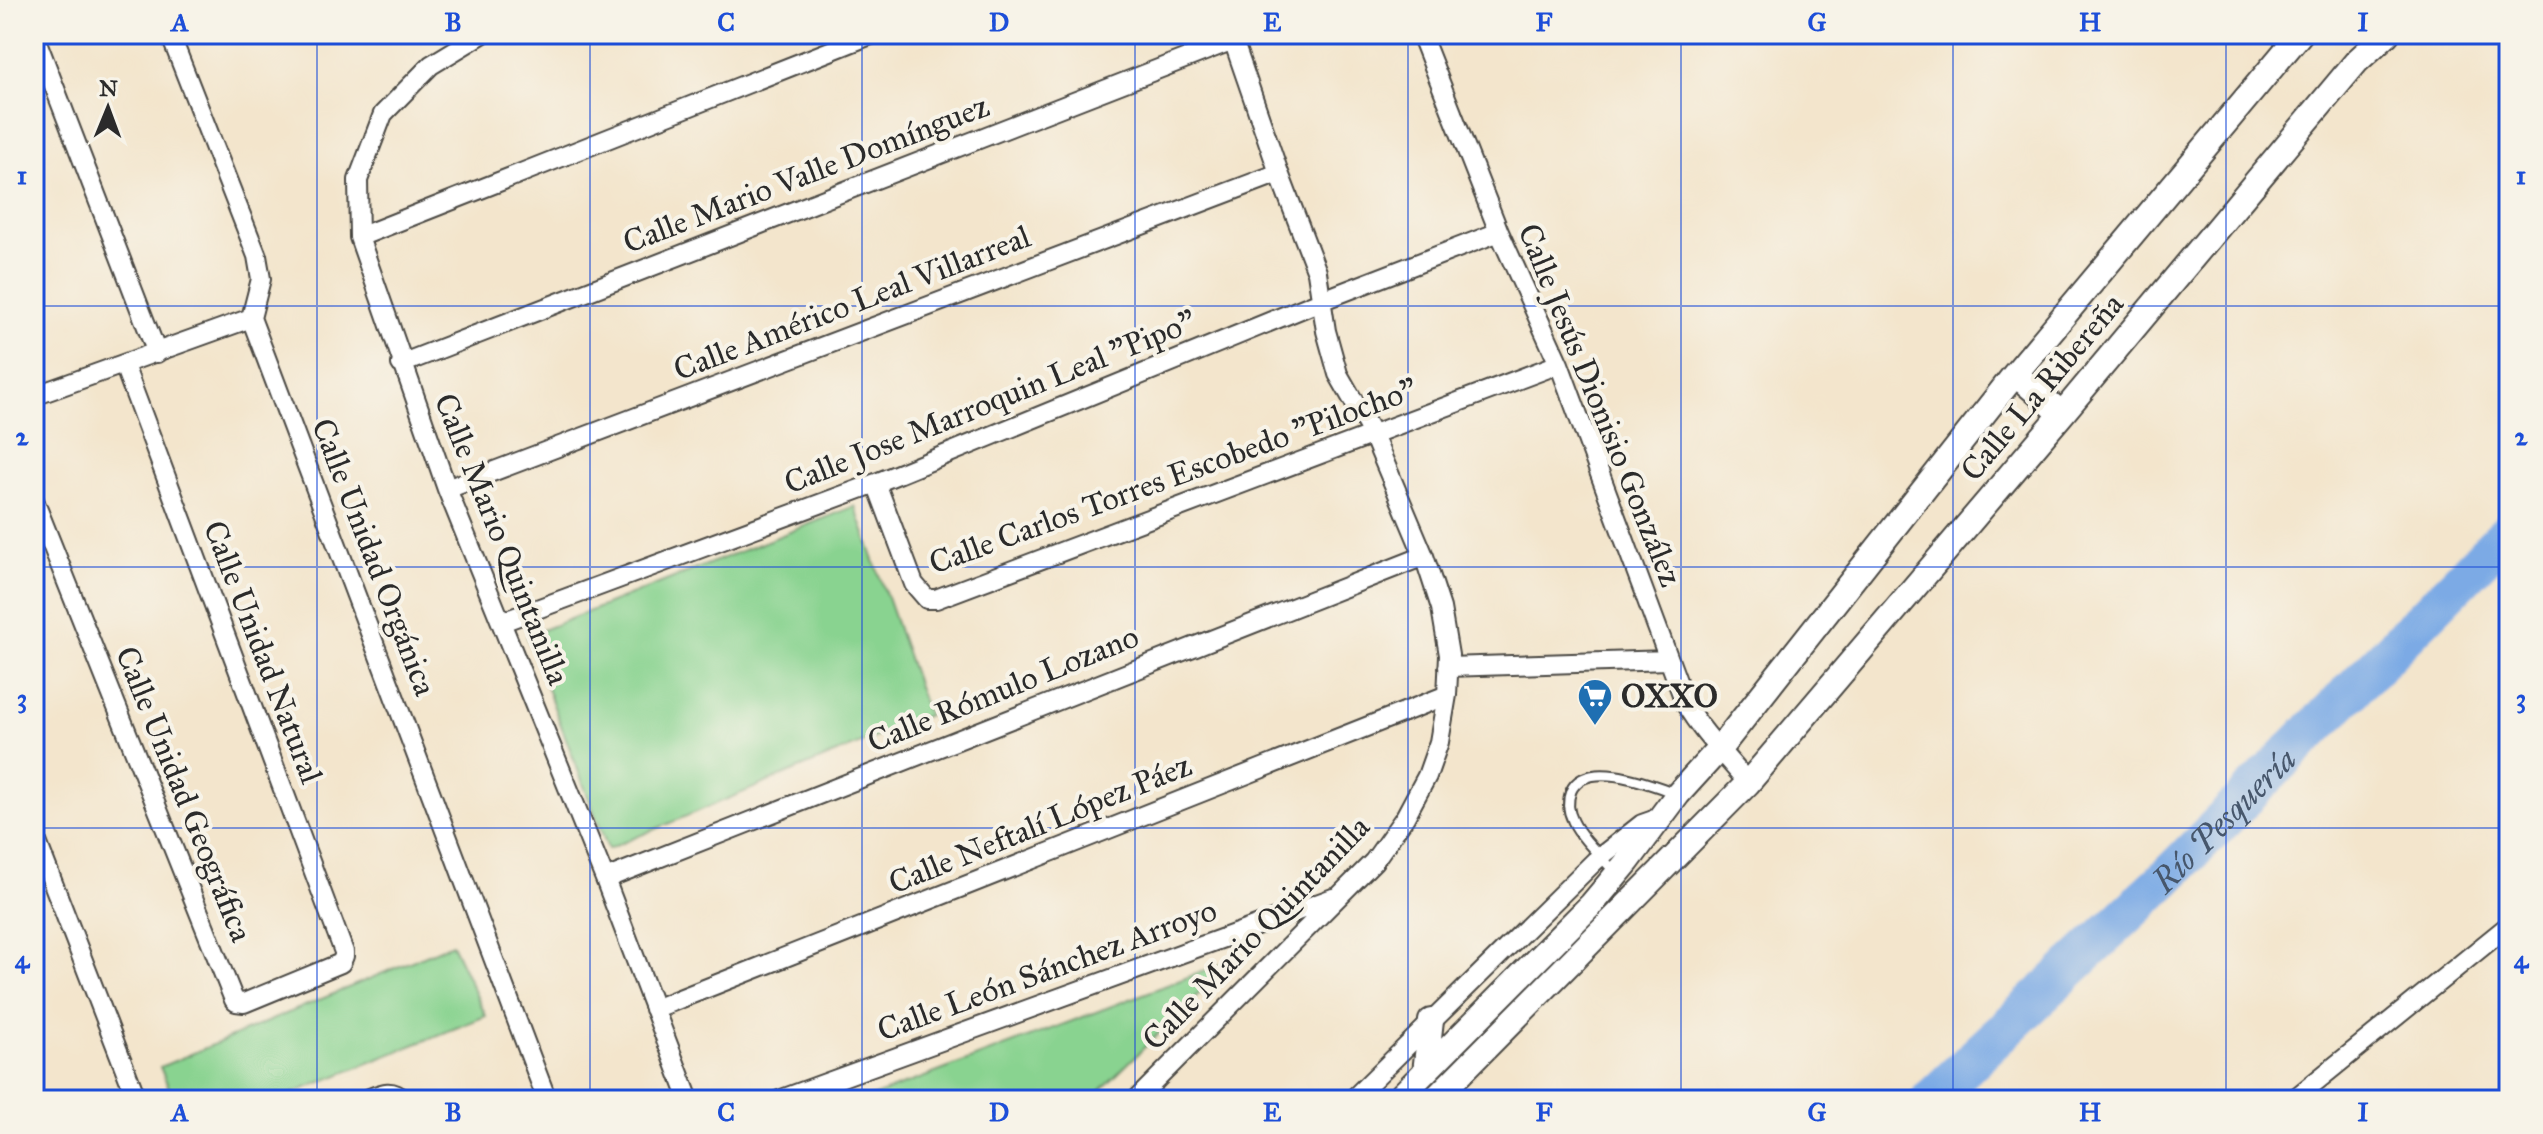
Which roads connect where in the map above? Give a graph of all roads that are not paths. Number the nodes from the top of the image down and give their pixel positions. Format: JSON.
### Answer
{"nodes":[{"id":1,"x":34,"y":34,"type":"edge"},
{"id":2,"x":170,"y":34,"type":"edge"},
{"id":3,"x":482,"y":34,"type":"edge"},
{"id":4,"x":873,"y":34,"type":"edge"},
{"id":5,"x":1421,"y":34,"type":"edge"},
{"id":6,"x":2300,"y":34,"type":"edge"},
{"id":7,"x":2387,"y":34,"type":"edge"},
{"id":8,"x":1232,"y":37,"type":"edge"},
{"id":9,"x":1279,"y":173,"type":"junction"},
{"id":10,"x":1499,"y":232,"type":"junction"},
{"id":11,"x":359,"y":237,"type":"junction"},
{"id":12,"x":1323,"y":300,"type":"junction"},
{"id":13,"x":251,"y":318,"type":"junction"},
{"id":14,"x":157,"y":353,"type":"junction"},
{"id":15,"x":401,"y":364,"type":"junction"},
{"id":16,"x":1559,"y":364,"type":"junction"},
{"id":17,"x":124,"y":365,"type":"junction"},
{"id":18,"x":2015,"y":374,"type":"junction"},
{"id":19,"x":36,"y":389,"type":"edge"},
{"id":20,"x":2062,"y":414,"type":"junction"},
{"id":21,"x":1373,"y":435,"type":"junction"},
{"id":22,"x":876,"y":483,"type":"junction"},
{"id":23,"x":447,"y":489,"type":"junction"},
{"id":24,"x":34,"y":500,"type":"edge"},
{"id":25,"x":1424,"y":556,"type":"junction"},
{"id":26,"x":502,"y":622,"type":"junction"},
{"id":27,"x":1669,"y":660,"type":"junction"},
{"id":28,"x":1448,"y":667,"type":"junction"},
{"id":29,"x":1447,"y":695,"type":"junction"},
{"id":30,"x":1720,"y":748,"type":"junction"},
{"id":31,"x":1748,"y":783,"type":"junction"},
{"id":32,"x":1678,"y":794,"type":"junction"},
{"id":33,"x":34,"y":834,"type":"edge"},
{"id":34,"x":1609,"y":866,"type":"junction"},
{"id":35,"x":605,"y":879,"type":"junction"},
{"id":36,"x":1336,"y":897,"type":"junction"},
{"id":37,"x":2509,"y":925,"type":"edge"},
{"id":38,"x":343,"y":960,"type":"joint"},
{"id":39,"x":654,"y":1009,"type":"junction"},
{"id":40,"x":1431,"y":1021,"type":"junction"},
{"id":41,"x":1425,"y":1072,"type":"junction"},
{"id":42,"x":400,"y":1097,"type":"edge"},
{"id":43,"x":137,"y":1100,"type":"edge"},
{"id":44,"x":365,"y":1100,"type":"edge"},
{"id":45,"x":547,"y":1100,"type":"edge"},
{"id":46,"x":689,"y":1100,"type":"edge"},
{"id":47,"x":779,"y":1100,"type":"edge"},
{"id":48,"x":1136,"y":1100,"type":"edge"},
{"id":49,"x":1352,"y":1100,"type":"edge"},
{"id":50,"x":1397,"y":1100,"type":"edge"},
{"id":51,"x":1434,"y":1100,"type":"edge"},
{"id":52,"x":2293,"y":1100,"type":"edge"}],
"edges":[{"from":1,"to":14,"type":"street"},
{"from":2,"to":13,"type":"street"},
{"from":3,"to":11,"type":"street","name":"Calle Mario Quintanilla"},
{"from":4,"to":11,"type":"street"},
{"from":5,"to":10,"type":"street","name":"Calle Jesús Dionisio González"},
{"from":6,"to":18,"type":"street","name":"Calle La Ribereña"},
{"from":7,"to":20,"type":"street","name":"Calle La Ribereña"},
{"from":8,"to":9,"type":"street","name":"Calle Mario Quintanilla"},
{"from":8,"to":15,"type":"street","name":"Calle Mario Valle Domínguez"},
{"from":9,"to":12,"type":"street","name":"Calle Mario Quintanilla"},
{"from":9,"to":23,"type":"street","name":"Calle Américo Leal Villarreal"},
{"from":10,"to":12,"type":"street","name":"Calle Jose Marroquin Leal \"Pipo\""},
{"from":10,"to":16,"type":"street","name":"Calle Jesús Dionisio González"},
{"from":11,"to":15,"type":"street","name":"Calle Mario Quintanilla"},
{"from":12,"to":21,"type":"street","name":"Calle Mario Quintanilla"},
{"from":12,"to":22,"type":"street","name":"Calle Jose Marroquin Leal \"Pipo\""},
{"from":13,"to":14,"type":"street"},
{"from":13,"to":45,"type":"street","name":"Calle Unidad Orgánica"},
{"from":14,"to":17,"type":"street"},
{"from":15,"to":23,"type":"street","name":"Calle Mario Quintanilla"},
{"from":16,"to":21,"type":"street","name":"Calle Carlos Torres Escobedo \"Pilocho\""},
{"from":16,"to":27,"type":"street","name":"Calle Jesús Dionisio González"},
{"from":17,"to":19,"type":"street"},
{"from":17,"to":38,"type":"street","name":"Calle Unidad Natural"},
{"from":18,"to":20,"type":"street"},
{"from":18,"to":30,"type":"street","name":"Calle La Ribereña"},
{"from":20,"to":31,"type":"street","name":"Calle La Ribereña"},
{"from":21,"to":22,"type":"street","name":"Calle Carlos Torres Escobedo \"Pilocho\""},
{"from":21,"to":25,"type":"street","name":"Calle Mario Quintanilla"},
{"from":22,"to":26,"type":"street","name":"Calle Jose Marroquin Leal \"Pipo\""},
{"from":23,"to":26,"type":"street","name":"Calle Mario Quintanilla"},
{"from":24,"to":38,"type":"street","name":"Calle Unidad Geográfica"},
{"from":25,"to":28,"type":"street","name":"Calle Mario Quintanilla"},
{"from":25,"to":35,"type":"street","name":"Calle Rómulo Lozano"},
{"from":26,"to":35,"type":"street","name":"Calle Mario Quintanilla"},
{"from":27,"to":28,"type":"street"},
{"from":27,"to":30,"type":"street","name":"Calle Jesús Dionisio González"},
{"from":28,"to":29,"type":"street","name":"Calle Mario Quintanilla"},
{"from":29,"to":36,"type":"street","name":"Calle Mario Quintanilla"},
{"from":29,"to":39,"type":"street","name":"Calle Neftalí López Páez"},
{"from":30,"to":31,"type":"street","name":"Calle Jesús Dionisio González"},
{"from":30,"to":32,"type":"street","name":"Calle La Ribereña"},
{"from":31,"to":51,"type":"street","name":"Calle La Ribereña"},
{"from":32,"to":34,"type":"street","name":"Calle La Ribereña"},
{"from":32,"to":34,"type":"lane"},
{"from":33,"to":43,"type":"street"},
{"from":34,"to":40,"type":"street"},
{"from":34,"to":41,"type":"street","name":"Calle La Ribereña"},
{"from":35,"to":39,"type":"street","name":"Calle Mario Quintanilla"},
{"from":36,"to":47,"type":"street","name":"Calle León Sánchez Arroyo"},
{"from":36,"to":48,"type":"street","name":"Calle Mario Quintanilla"},
{"from":37,"to":52,"type":"street"},
{"from":39,"to":46,"type":"street","name":"Calle Mario Quintanilla"},
{"from":40,"to":41,"type":"street"},
{"from":40,"to":49,"type":"street"},
{"from":41,"to":50,"type":"street","name":"Calle La Ribereña"},
{"from":42,"to":44,"type":"street"}]}
